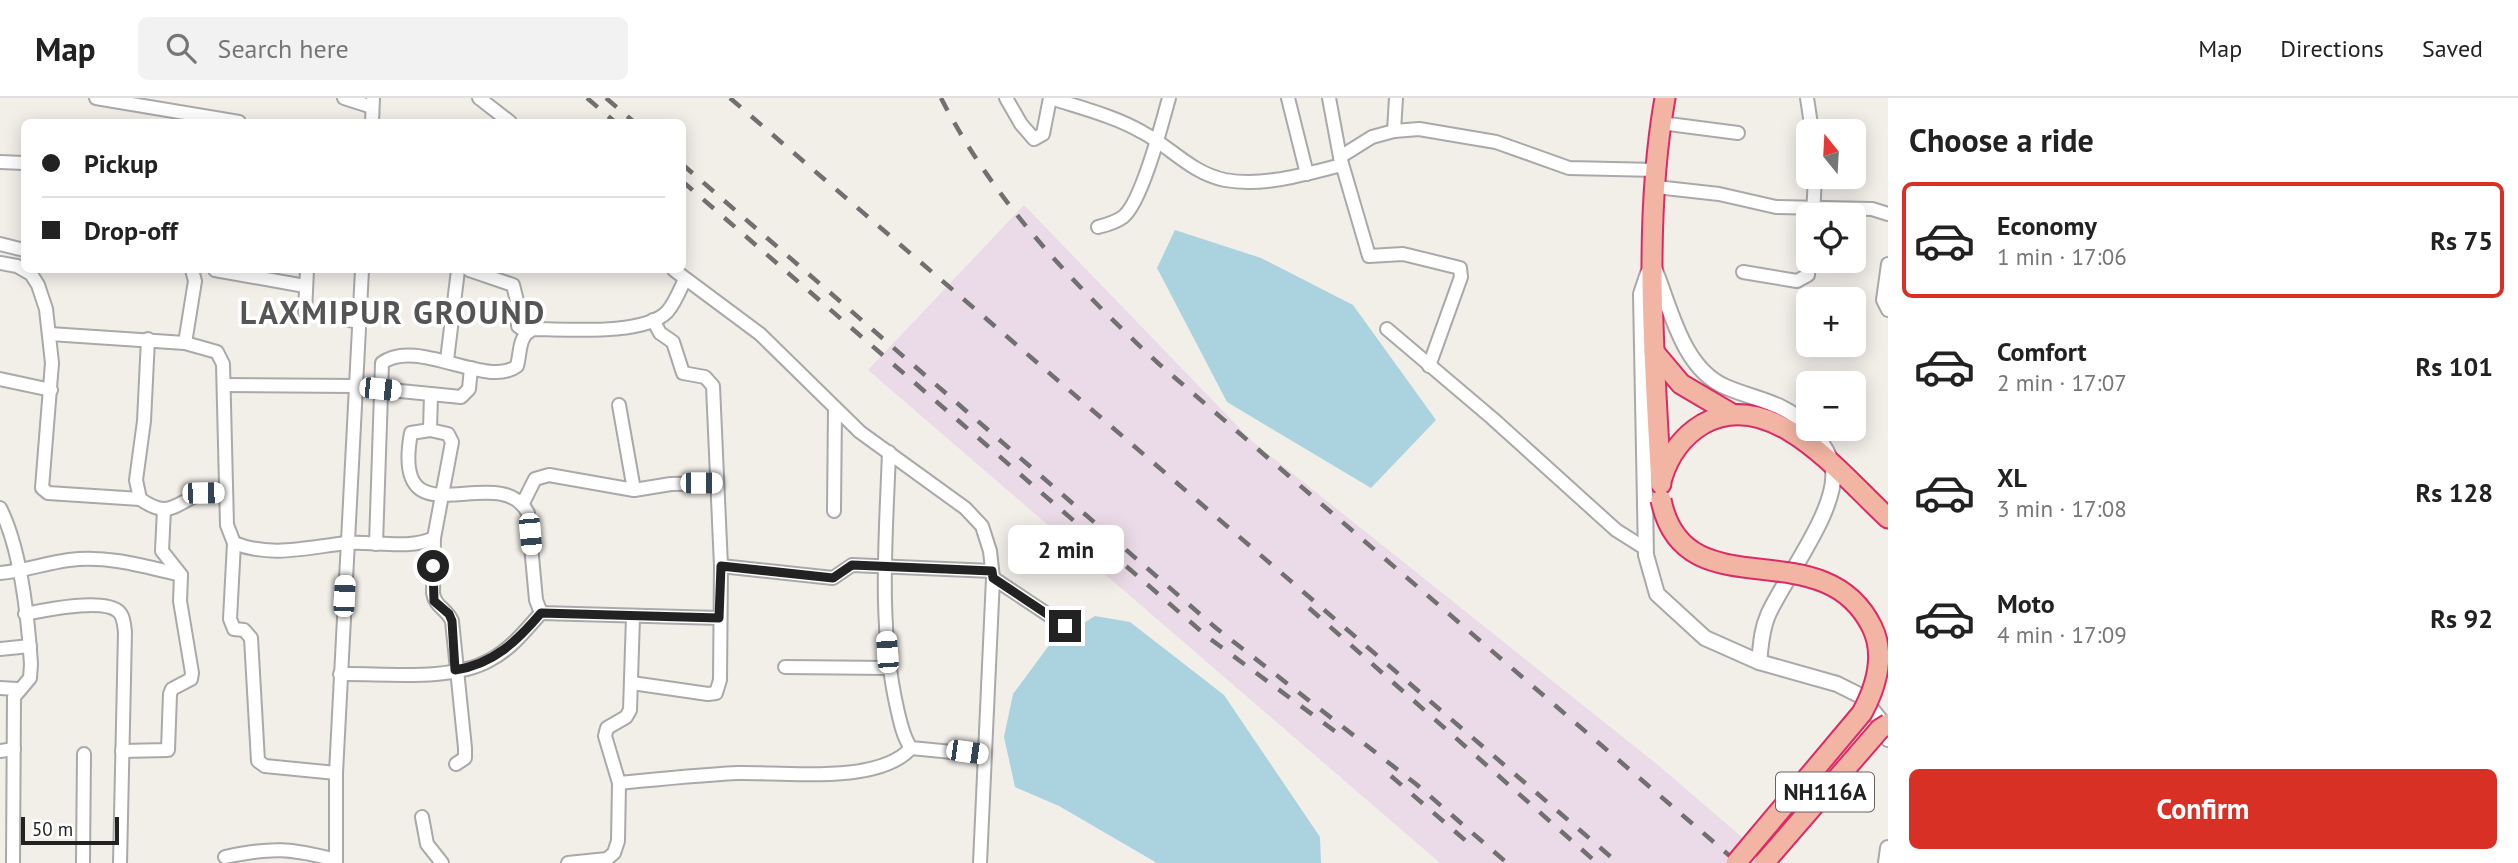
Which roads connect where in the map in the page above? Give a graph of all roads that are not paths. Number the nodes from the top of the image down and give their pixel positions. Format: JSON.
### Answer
{"nodes":[{"id":1,"x":96,"y":98,"type":"edge"},
{"id":2,"x":344,"y":98,"type":"edge"},
{"id":3,"x":479,"y":98,"type":"edge"},
{"id":4,"x":1006,"y":98,"type":"edge"},
{"id":5,"x":1050,"y":98,"type":"edge"},
{"id":6,"x":1169,"y":98,"type":"edge"},
{"id":7,"x":1288,"y":98,"type":"edge"},
{"id":8,"x":1329,"y":98,"type":"edge"},
{"id":9,"x":1396,"y":98,"type":"edge"},
{"id":10,"x":1665,"y":98,"type":"edge"},
{"id":11,"x":1807,"y":98,"type":"edge"},
{"id":12,"x":373,"y":103,"type":"edge"},
{"id":13,"x":221,"y":119,"type":"edge"},
{"id":14,"x":506,"y":119,"type":"edge"},
{"id":15,"x":1810,"y":119,"type":"edge"},
{"id":16,"x":1661,"y":123,"type":"junction"},
{"id":17,"x":1394,"y":131,"type":"junction"},
{"id":18,"x":1738,"y":133,"type":"dead end"},
{"id":19,"x":1157,"y":141,"type":"junction"},
{"id":20,"x":1341,"y":161,"type":"junction"},
{"id":21,"x":0,"y":162,"type":"edge"},
{"id":22,"x":21,"y":163,"type":"edge"},
{"id":23,"x":1307,"y":174,"type":"junction"},
{"id":24,"x":1657,"y":178,"type":"junction"},
{"id":25,"x":1866,"y":209,"type":"edge"},
{"id":26,"x":1796,"y":210,"type":"edge"},
{"id":27,"x":1888,"y":214,"type":"edge"},
{"id":28,"x":1098,"y":228,"type":"dead end"},
{"id":29,"x":0,"y":244,"type":"edge"},
{"id":30,"x":21,"y":249,"type":"edge"},
{"id":31,"x":0,"y":263,"type":"edge"},
{"id":32,"x":1654,"y":264,"type":"junction"},
{"id":33,"x":1888,"y":264,"type":"edge"},
{"id":34,"x":21,"y":268,"type":"edge"},
{"id":35,"x":1743,"y":272,"type":"dead end"},
{"id":36,"x":29,"y":273,"type":"edge"},
{"id":37,"x":193,"y":273,"type":"edge"},
{"id":38,"x":232,"y":273,"type":"edge"},
{"id":39,"x":307,"y":273,"type":"edge"},
{"id":40,"x":362,"y":273,"type":"edge"},
{"id":41,"x":458,"y":273,"type":"edge"},
{"id":42,"x":478,"y":273,"type":"edge"},
{"id":43,"x":678,"y":273,"type":"edge"},
{"id":44,"x":1808,"y":273,"type":"edge"},
{"id":45,"x":685,"y":279,"type":"junction"},
{"id":46,"x":305,"y":286,"type":"junction"},
{"id":47,"x":1888,"y":310,"type":"edge"},
{"id":48,"x":653,"y":320,"type":"junction"},
{"id":49,"x":359,"y":322,"type":"junction"},
{"id":50,"x":1387,"y":329,"type":"dead end"},
{"id":51,"x":526,"y":332,"type":"junction"},
{"id":52,"x":50,"y":334,"type":"junction"},
{"id":53,"x":148,"y":339,"type":"junction"},
{"id":54,"x":185,"y":343,"type":"junction"},
{"id":55,"x":1654,"y":352,"type":"junction"},
{"id":56,"x":447,"y":360,"type":"junction"},
{"id":57,"x":1429,"y":366,"type":"junction"},
{"id":58,"x":471,"y":368,"type":"junction"},
{"id":59,"x":0,"y":379,"type":"edge"},
{"id":60,"x":224,"y":385,"type":"junction"},
{"id":61,"x":355,"y":386,"type":"junction"},
{"id":62,"x":380,"y":389,"type":"junction"},
{"id":63,"x":51,"y":390,"type":"junction"},
{"id":64,"x":431,"y":394,"type":"junction"},
{"id":65,"x":619,"y":405,"type":"dead end"},
{"id":66,"x":835,"y":408,"type":"junction"},
{"id":67,"x":1732,"y":414,"type":"junction"},
{"id":68,"x":1796,"y":419,"type":"edge"},
{"id":69,"x":430,"y":430,"type":"junction"},
{"id":70,"x":1819,"y":441,"type":"edge"},
{"id":71,"x":889,"y":452,"type":"junction"},
{"id":72,"x":1833,"y":468,"type":"junction"},
{"id":73,"x":717,"y":483,"type":"junction"},
{"id":74,"x":634,"y":490,"type":"junction"},
{"id":75,"x":1661,"y":492,"type":"junction"},
{"id":76,"x":226,"y":493,"type":"junction"},
{"id":77,"x":443,"y":494,"type":"junction"},
{"id":78,"x":141,"y":499,"type":"junction"},
{"id":79,"x":523,"y":503,"type":"junction"},
{"id":80,"x":0,"y":508,"type":"edge"},
{"id":81,"x":164,"y":509,"type":"junction"},
{"id":82,"x":834,"y":511,"type":"dead end"},
{"id":83,"x":1888,"y":518,"type":"edge"},
{"id":84,"x":434,"y":538,"type":"junction"},
{"id":85,"x":234,"y":543,"type":"junction"},
{"id":86,"x":347,"y":543,"type":"junction"},
{"id":87,"x":370,"y":543,"type":"junction"},
{"id":88,"x":1646,"y":549,"type":"junction"},
{"id":89,"x":721,"y":566,"type":"junction"},
{"id":90,"x":886,"y":567,"type":"junction"},
{"id":91,"x":19,"y":572,"type":"junction"},
{"id":92,"x":0,"y":573,"type":"edge"},
{"id":93,"x":992,"y":574,"type":"junction"},
{"id":94,"x":181,"y":575,"type":"junction"},
{"id":95,"x":541,"y":613,"type":"junction"},
{"id":96,"x":25,"y":614,"type":"junction"},
{"id":97,"x":633,"y":617,"type":"junction"},
{"id":98,"x":719,"y":618,"type":"junction"},
{"id":99,"x":1065,"y":626,"type":"dead end"},
{"id":100,"x":30,"y":646,"type":"junction"},
{"id":101,"x":0,"y":649,"type":"edge"},
{"id":102,"x":1759,"y":662,"type":"junction"},
{"id":103,"x":785,"y":667,"type":"dead end"},
{"id":104,"x":890,"y":668,"type":"junction"},
{"id":105,"x":455,"y":670,"type":"junction"},
{"id":106,"x":340,"y":674,"type":"junction"},
{"id":107,"x":632,"y":683,"type":"junction"},
{"id":108,"x":0,"y":688,"type":"edge"},
{"id":109,"x":17,"y":689,"type":"junction"},
{"id":110,"x":1888,"y":724,"type":"edge"},
{"id":111,"x":1888,"y":739,"type":"edge"},
{"id":112,"x":911,"y":748,"type":"junction"},
{"id":113,"x":14,"y":750,"type":"junction"},
{"id":114,"x":0,"y":751,"type":"edge"},
{"id":115,"x":122,"y":751,"type":"junction"},
{"id":116,"x":84,"y":754,"type":"dead end"},
{"id":117,"x":983,"y":755,"type":"junction"},
{"id":118,"x":456,"y":764,"type":"dead end"},
{"id":119,"x":336,"y":773,"type":"junction"},
{"id":120,"x":619,"y":783,"type":"junction"},
{"id":121,"x":422,"y":817,"type":"dead end"},
{"id":122,"x":1888,"y":848,"type":"edge"},
{"id":123,"x":225,"y":857,"type":"dead end"},
{"id":124,"x":336,"y":862,"type":"edge"},
{"id":125,"x":13,"y":863,"type":"edge"},
{"id":126,"x":83,"y":863,"type":"edge"},
{"id":127,"x":120,"y":863,"type":"edge"},
{"id":128,"x":442,"y":863,"type":"edge"},
{"id":129,"x":568,"y":863,"type":"edge"},
{"id":130,"x":980,"y":863,"type":"edge"},
{"id":131,"x":1736,"y":863,"type":"edge"},
{"id":132,"x":1764,"y":863,"type":"edge"},
{"id":133,"x":1886,"y":863,"type":"edge"}],
"edges":[{"from":1,"to":13,"type":"street"},
{"from":2,"to":12,"type":"street"},
{"from":3,"to":14,"type":"street"},
{"from":4,"to":5,"type":"street"},
{"from":5,"to":19,"type":"street"},
{"from":6,"to":19,"type":"street"},
{"from":7,"to":23,"type":"street"},
{"from":8,"to":20,"type":"street"},
{"from":9,"to":17,"type":"street"},
{"from":10,"to":16,"type":"highway","number":"NH116A"},
{"from":11,"to":15,"type":"street"},
{"from":16,"to":18,"type":"street"},
{"from":16,"to":24,"type":"highway","number":"NH116A"},
{"from":17,"to":20,"type":"street"},
{"from":17,"to":24,"type":"street"},
{"from":19,"to":23,"type":"street"},
{"from":19,"to":28,"type":"street"},
{"from":20,"to":23,"type":"street"},
{"from":20,"to":57,"type":"street"},
{"from":21,"to":22,"type":"street"},
{"from":24,"to":26,"type":"street"},
{"from":24,"to":32,"type":"highway","number":"NH116A"},
{"from":25,"to":27,"type":"street"},
{"from":29,"to":30,"type":"street"},
{"from":31,"to":34,"type":"street"},
{"from":32,"to":55,"type":"highway","number":"NH116A"},
{"from":32,"to":68,"type":"street"},
{"from":32,"to":88,"type":"street"},
{"from":33,"to":47,"type":"street"},
{"from":35,"to":44,"type":"street"},
{"from":36,"to":52,"type":"street"},
{"from":37,"to":54,"type":"street"},
{"from":38,"to":46,"type":"street"},
{"from":39,"to":46,"type":"street"},
{"from":40,"to":49,"type":"street"},
{"from":41,"to":56,"type":"street"},
{"from":42,"to":51,"type":"street"},
{"from":43,"to":45,"type":"street"},
{"from":45,"to":48,"type":"street"},
{"from":45,"to":66,"type":"street"},
{"from":46,"to":49,"type":"street"},
{"from":48,"to":51,"type":"street"},
{"from":48,"to":73,"type":"street"},
{"from":49,"to":61,"type":"street"},
{"from":50,"to":57,"type":"street"},
{"from":51,"to":58,"type":"street"},
{"from":52,"to":53,"type":"street"},
{"from":52,"to":63,"type":"street"},
{"from":53,"to":54,"type":"street"},
{"from":53,"to":78,"type":"street"},
{"from":54,"to":60,"type":"street"},
{"from":55,"to":67,"type":"highway"},
{"from":55,"to":75,"type":"highway","number":"NH116A"},
{"from":56,"to":58,"type":"street"},
{"from":56,"to":62,"type":"street"},
{"from":57,"to":88,"type":"street"},
{"from":58,"to":64,"type":"street"},
{"from":59,"to":63,"type":"street"},
{"from":60,"to":61,"type":"street"},
{"from":60,"to":76,"type":"street"},
{"from":61,"to":86,"type":"street"},
{"from":62,"to":64,"type":"street"},
{"from":62,"to":87,"type":"street"},
{"from":63,"to":78,"type":"street"},
{"from":64,"to":69,"type":"street"},
{"from":65,"to":74,"type":"street"},
{"from":66,"to":71,"type":"street"},
{"from":66,"to":82,"type":"street"},
{"from":67,"to":72,"type":"highway"},
{"from":67,"to":75,"type":"highway"},
{"from":69,"to":77,"type":"street"},
{"from":69,"to":77,"type":"street"},
{"from":70,"to":72,"type":"street"},
{"from":71,"to":90,"type":"street"},
{"from":71,"to":93,"type":"street"},
{"from":72,"to":83,"type":"highway"},
{"from":72,"to":102,"type":"street"},
{"from":73,"to":74,"type":"street"},
{"from":73,"to":89,"type":"street"},
{"from":74,"to":79,"type":"street"},
{"from":75,"to":131,"type":"highway","number":"NH116A","bridge":true},
{"from":76,"to":81,"type":"street"},
{"from":76,"to":85,"type":"street"},
{"from":77,"to":79,"type":"street"},
{"from":77,"to":84,"type":"street"},
{"from":78,"to":81,"type":"street"},
{"from":79,"to":95,"type":"street"},
{"from":80,"to":91,"type":"street"},
{"from":81,"to":94,"type":"street"},
{"from":84,"to":87,"type":"street"},
{"from":84,"to":105,"type":"street"},
{"from":85,"to":86,"type":"street"},
{"from":85,"to":119,"type":"street"},
{"from":86,"to":87,"type":"street"},
{"from":86,"to":106,"type":"street"},
{"from":88,"to":102,"type":"street"},
{"from":89,"to":90,"type":"street"},
{"from":89,"to":98,"type":"street"},
{"from":90,"to":93,"type":"street"},
{"from":90,"to":104,"type":"street"},
{"from":91,"to":92,"type":"street"},
{"from":91,"to":94,"type":"street"},
{"from":91,"to":96,"type":"street"},
{"from":93,"to":99,"type":"street"},
{"from":93,"to":117,"type":"street"},
{"from":94,"to":115,"type":"street"},
{"from":95,"to":97,"type":"street"},
{"from":95,"to":105,"type":"street"},
{"from":96,"to":100,"type":"street"},
{"from":96,"to":115,"type":"street"},
{"from":97,"to":98,"type":"street"},
{"from":97,"to":107,"type":"street"},
{"from":98,"to":107,"type":"street"},
{"from":100,"to":101,"type":"street"},
{"from":100,"to":109,"type":"street"},
{"from":102,"to":111,"type":"street"},
{"from":103,"to":104,"type":"street"},
{"from":104,"to":112,"type":"street"},
{"from":105,"to":106,"type":"street"},
{"from":105,"to":118,"type":"street"},
{"from":106,"to":119,"type":"street"},
{"from":107,"to":120,"type":"street"},
{"from":108,"to":109,"type":"street"},
{"from":109,"to":113,"type":"street"},
{"from":110,"to":132,"type":"highway","number":"NH116A","bridge":true},
{"from":112,"to":117,"type":"street"},
{"from":112,"to":120,"type":"street"},
{"from":113,"to":114,"type":"street"},
{"from":113,"to":125,"type":"street"},
{"from":115,"to":127,"type":"street"},
{"from":116,"to":126,"type":"street"},
{"from":117,"to":130,"type":"street"},
{"from":119,"to":124,"type":"street"},
{"from":120,"to":129,"type":"street"},
{"from":121,"to":128,"type":"street"},
{"from":122,"to":133,"type":"street"},
{"from":123,"to":124,"type":"street"}]}
